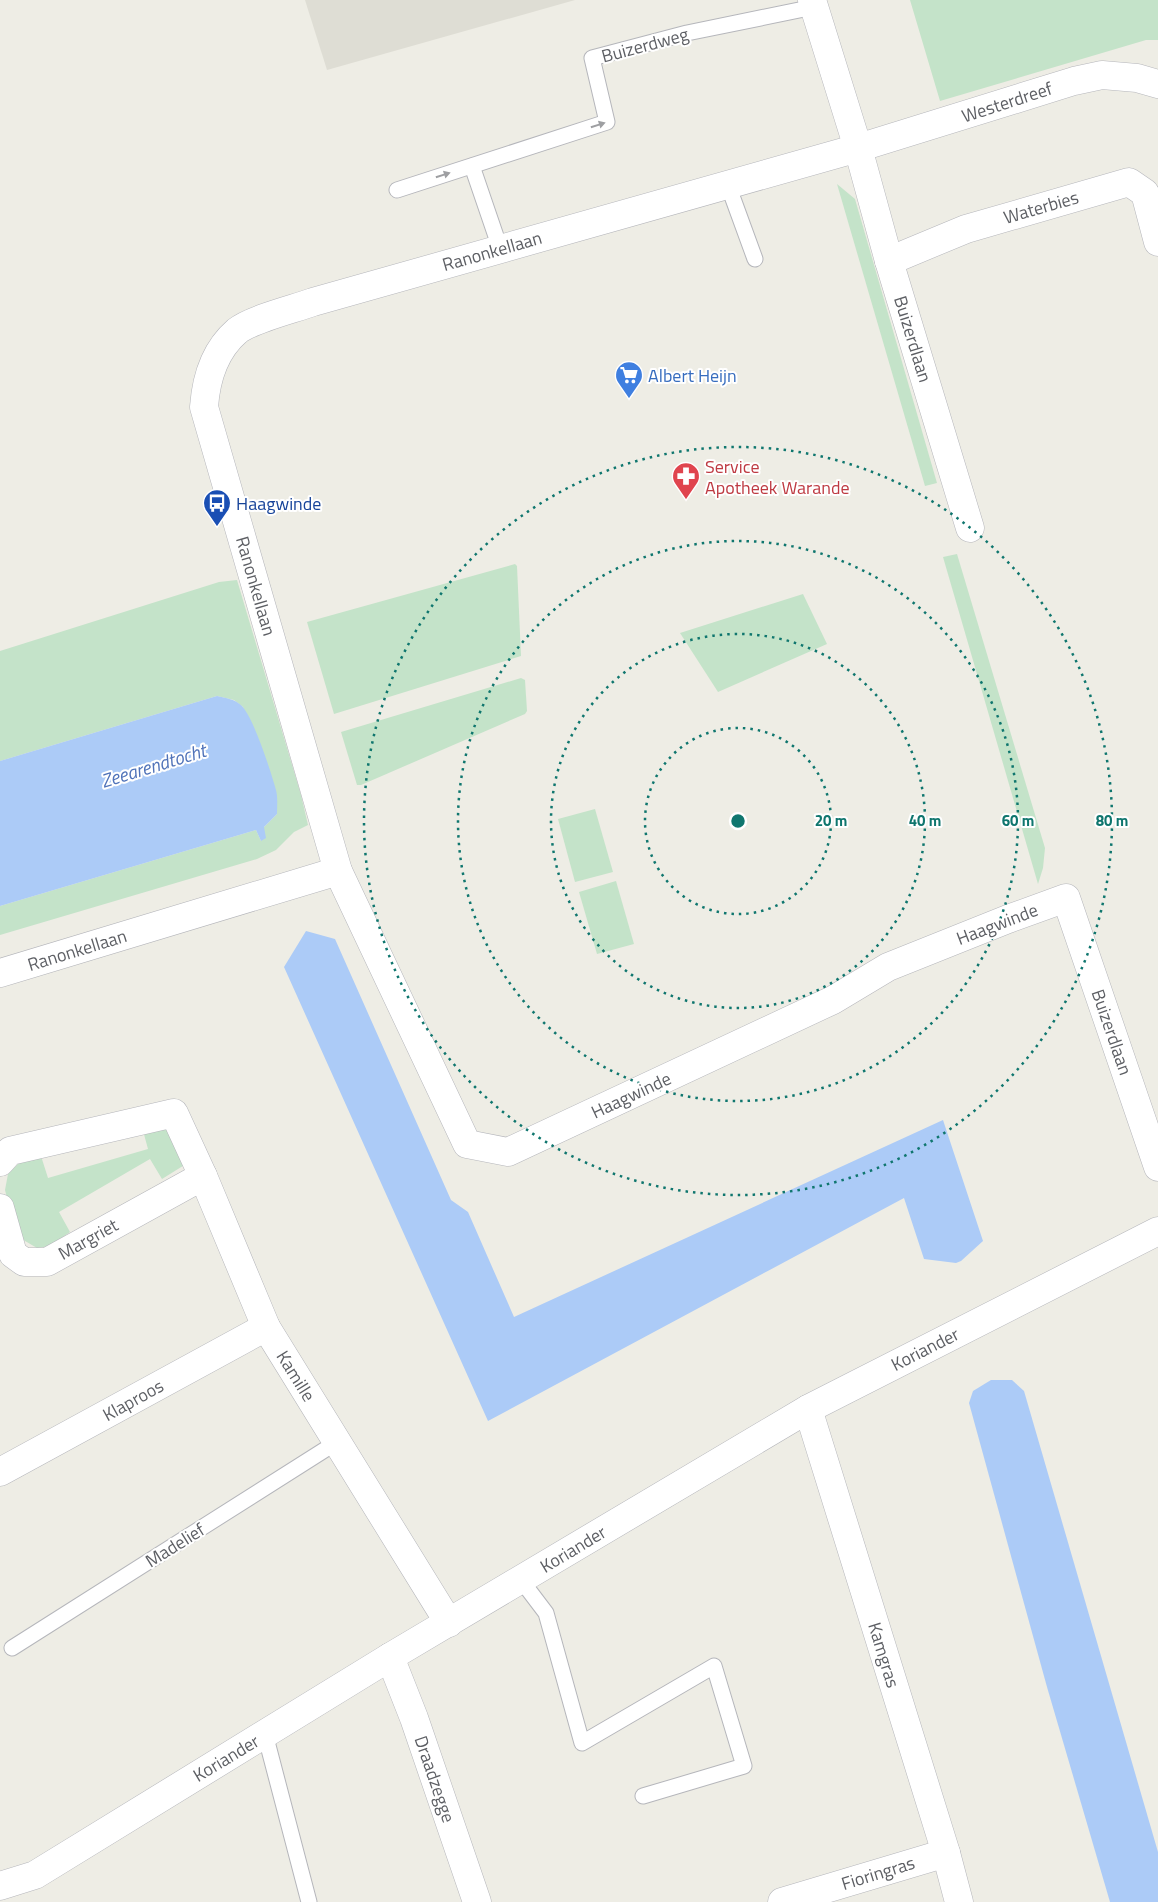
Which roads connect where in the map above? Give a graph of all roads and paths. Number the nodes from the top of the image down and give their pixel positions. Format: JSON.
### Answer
{"nodes":[{"id":1,"x":813,"y":4,"type":"edge"},
{"id":2,"x":1158,"y":84,"type":"edge"},
{"id":3,"x":858,"y":148,"type":"junction"},
{"id":4,"x":472,"y":166,"type":"junction"},
{"id":5,"x":728,"y":185,"type":"junction"},
{"id":6,"x":397,"y":190,"type":"dead end"},
{"id":7,"x":1158,"y":242,"type":"edge"},
{"id":8,"x":500,"y":248,"type":"junction"},
{"id":9,"x":755,"y":259,"type":"dead end"},
{"id":10,"x":889,"y":261,"type":"junction"},
{"id":11,"x":970,"y":528,"type":"dead end"},
{"id":12,"x":338,"y":871,"type":"junction"},
{"id":13,"x":1066,"y":898,"type":"joint"},
{"id":14,"x":0,"y":973,"type":"edge"},
{"id":15,"x":0,"y":1162,"type":"edge"},
{"id":16,"x":1158,"y":1167,"type":"edge"},
{"id":17,"x":203,"y":1176,"type":"junction"},
{"id":18,"x":0,"y":1208,"type":"edge"},
{"id":19,"x":1158,"y":1231,"type":"edge"},
{"id":20,"x":266,"y":1327,"type":"junction"},
{"id":21,"x":808,"y":1409,"type":"junction"},
{"id":22,"x":337,"y":1442,"type":"junction"},
{"id":23,"x":0,"y":1472,"type":"edge"},
{"id":24,"x":521,"y":1580,"type":"junction"},
{"id":25,"x":449,"y":1623,"type":"junction"},
{"id":26,"x":12,"y":1648,"type":"dead end"},
{"id":27,"x":390,"y":1657,"type":"junction"},
{"id":28,"x":265,"y":1734,"type":"junction"},
{"id":29,"x":643,"y":1796,"type":"dead end"},
{"id":30,"x":946,"y":1853,"type":"junction"},
{"id":31,"x":0,"y":1886,"type":"edge"},
{"id":32,"x":309,"y":1902,"type":"edge"},
{"id":33,"x":477,"y":1902,"type":"edge"},
{"id":34,"x":782,"y":1902,"type":"edge"},
{"id":35,"x":959,"y":1902,"type":"edge"}],
"edges":[{"from":1,"to":3,"type":"street","name":"Buizerdweg"},
{"from":4,"to":1,"type":"lane","name":"Buizerdweg","one_way":true},
{"from":2,"to":3,"type":"street","name":"Westerdreef"},
{"from":3,"to":5,"type":"street","name":"Ranonkellaan"},
{"from":3,"to":10,"type":"street","name":"Buizerdlaan"},
{"from":6,"to":4,"type":"lane","name":"Buizerdweg","one_way":true},
{"from":4,"to":8,"type":"lane"},
{"from":5,"to":8,"type":"street","name":"Ranonkellaan"},
{"from":5,"to":9,"type":"lane"},
{"from":7,"to":10,"type":"street","name":"Waterbies"},
{"from":8,"to":12,"type":"street","name":"Ranonkellaan"},
{"from":10,"to":11,"type":"street","name":"Buizerdlaan"},
{"from":12,"to":13,"type":"street","name":"Haagwinde"},
{"from":12,"to":14,"type":"street","name":"Ranonkellaan"},
{"from":13,"to":16,"type":"street","name":"Buizerdlaan"},
{"from":15,"to":17,"type":"street","name":"Kamille"},
{"from":17,"to":18,"type":"street","name":"Margriet"},
{"from":17,"to":20,"type":"street","name":"Kamille"},
{"from":19,"to":21,"type":"street","name":"Koriander"},
{"from":20,"to":22,"type":"street","name":"Kamille"},
{"from":20,"to":23,"type":"street","name":"Klaproos"},
{"from":21,"to":24,"type":"street","name":"Koriander"},
{"from":21,"to":30,"type":"street","name":"Kamgras"},
{"from":22,"to":25,"type":"street","name":"Kamille"},
{"from":22,"to":26,"type":"lane","name":"Madelief"},
{"from":24,"to":25,"type":"street","name":"Koriander"},
{"from":24,"to":29,"type":"lane"},
{"from":25,"to":27,"type":"street","name":"Koriander"},
{"from":27,"to":28,"type":"street","name":"Koriander"},
{"from":27,"to":33,"type":"street","name":"Draadzegge"},
{"from":28,"to":31,"type":"street","name":"Koriander"},
{"from":28,"to":32,"type":"lane"},
{"from":30,"to":34,"type":"street","name":"Fioringras"},
{"from":30,"to":35,"type":"street","name":"Kamgras"}]}
